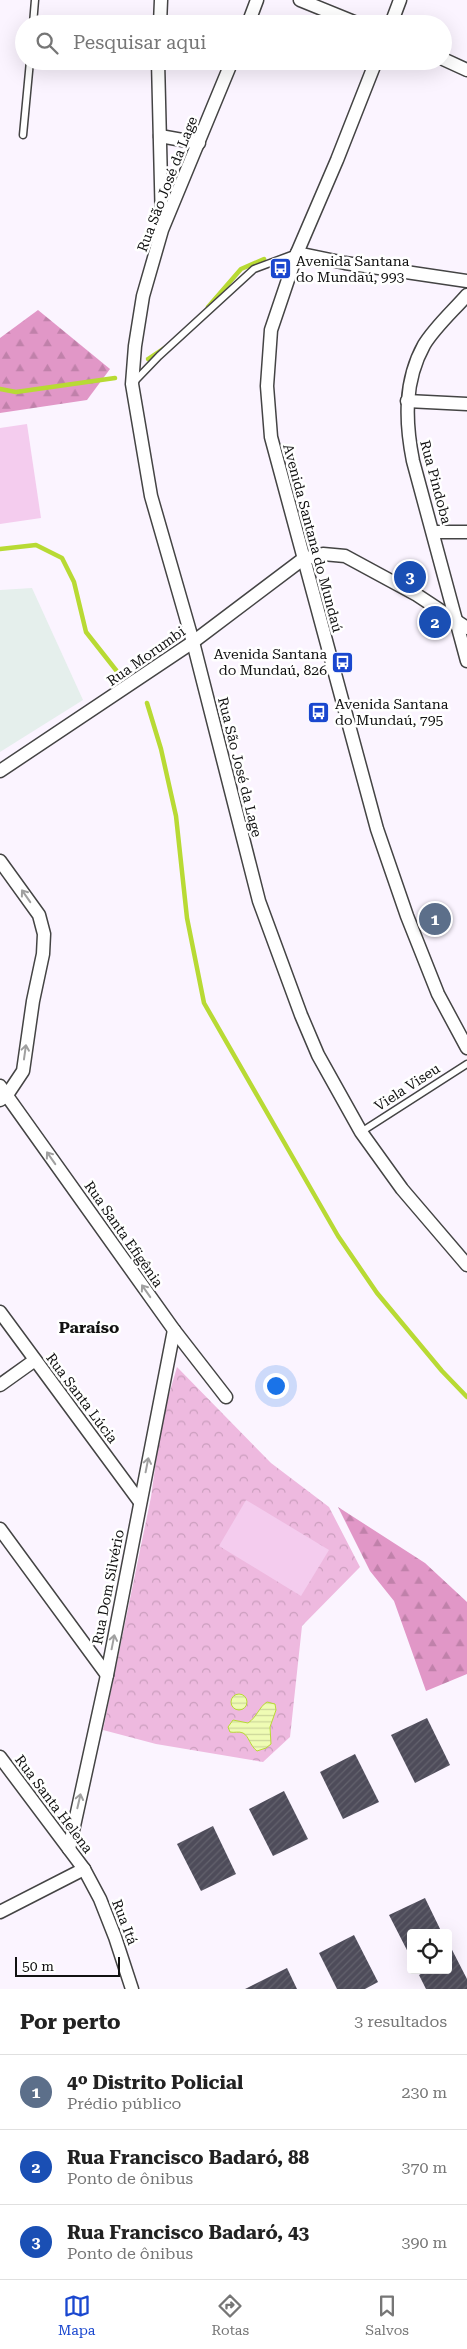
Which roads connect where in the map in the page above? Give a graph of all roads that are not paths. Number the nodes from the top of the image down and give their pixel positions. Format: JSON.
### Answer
{"nodes":[{"id":1,"x":35,"y":0,"type":"edge"},
{"id":2,"x":161,"y":0,"type":"edge"},
{"id":3,"x":257,"y":0,"type":"edge"},
{"id":4,"x":300,"y":0,"type":"edge"},
{"id":5,"x":400,"y":0,"type":"edge"},
{"id":6,"x":34,"y":15,"type":"edge"},
{"id":7,"x":160,"y":15,"type":"edge"},
{"id":8,"x":251,"y":15,"type":"edge"},
{"id":9,"x":337,"y":15,"type":"edge"},
{"id":10,"x":394,"y":15,"type":"edge"},
{"id":11,"x":452,"y":64,"type":"edge"},
{"id":12,"x":29,"y":70,"type":"edge"},
{"id":13,"x":158,"y":70,"type":"edge"},
{"id":14,"x":228,"y":70,"type":"edge"},
{"id":15,"x":372,"y":70,"type":"edge"},
{"id":16,"x":467,"y":70,"type":"edge"},
{"id":17,"x":24,"y":135,"type":"dead end"},
{"id":18,"x":160,"y":136,"type":"junction"},
{"id":19,"x":199,"y":143,"type":"junction"},
{"id":20,"x":162,"y":230,"type":"junction"},
{"id":21,"x":297,"y":253,"type":"junction"},
{"id":22,"x":467,"y":281,"type":"edge"},
{"id":23,"x":467,"y":295,"type":"edge"},
{"id":24,"x":132,"y":384,"type":"junction"},
{"id":25,"x":407,"y":401,"type":"junction"},
{"id":26,"x":467,"y":404,"type":"edge"},
{"id":27,"x":434,"y":532,"type":"junction"},
{"id":28,"x":467,"y":532,"type":"edge"},
{"id":29,"x":303,"y":559,"type":"junction"},
{"id":30,"x":462,"y":625,"type":"edge"},
{"id":31,"x":194,"y":642,"type":"junction"},
{"id":32,"x":467,"y":661,"type":"edge"},
{"id":33,"x":0,"y":771,"type":"edge"},
{"id":34,"x":0,"y":861,"type":"edge"},
{"id":35,"x":467,"y":1048,"type":"edge"},
{"id":36,"x":467,"y":1064,"type":"edge"},
{"id":37,"x":2,"y":1094,"type":"edge"},
{"id":38,"x":361,"y":1132,"type":"junction"},
{"id":39,"x":467,"y":1265,"type":"edge"},
{"id":40,"x":0,"y":1312,"type":"edge"},
{"id":41,"x":174,"y":1330,"type":"junction"},
{"id":42,"x":35,"y":1360,"type":"junction"},
{"id":43,"x":0,"y":1385,"type":"edge"},
{"id":44,"x":226,"y":1397,"type":"dead end"},
{"id":45,"x":140,"y":1502,"type":"junction"},
{"id":46,"x":0,"y":1529,"type":"edge"},
{"id":47,"x":107,"y":1675,"type":"junction"},
{"id":48,"x":0,"y":1757,"type":"edge"},
{"id":49,"x":68,"y":1849,"type":"junction"},
{"id":50,"x":84,"y":1869,"type":"junction"},
{"id":51,"x":0,"y":1912,"type":"edge"},
{"id":52,"x":132,"y":1989,"type":"edge"}],
"edges":[{"from":1,"to":6,"type":"lane"},
{"from":2,"to":7,"type":"street"},
{"from":3,"to":8,"type":"street"},
{"from":4,"to":9,"type":"street"},
{"from":5,"to":10,"type":"street"},
{"from":11,"to":16,"type":"street"},
{"from":12,"to":17,"type":"lane"},
{"from":13,"to":18,"type":"street"},
{"from":14,"to":19,"type":"street","name":"Rua São José da Lage"},
{"from":15,"to":21,"type":"street","name":"Avenida Santana do Mundaú"},
{"from":18,"to":19,"type":"street"},
{"from":18,"to":20,"type":"street"},
{"from":19,"to":20,"type":"street","name":"Rua São José da Lage"},
{"from":20,"to":24,"type":"street","name":"Rua São José da Lage"},
{"from":21,"to":22,"type":"street"},
{"from":21,"to":24,"type":"lane"},
{"from":21,"to":29,"type":"street","name":"Avenida Santana do Mundaú"},
{"from":23,"to":25,"type":"street","name":"Rua Pindoba"},
{"from":24,"to":31,"type":"street","name":"Rua São José da Lage"},
{"from":25,"to":26,"type":"street"},
{"from":25,"to":27,"type":"street","name":"Rua Pindoba"},
{"from":27,"to":28,"type":"street"},
{"from":27,"to":30,"type":"street","name":"Rua Pindoba"},
{"from":29,"to":30,"type":"street"},
{"from":29,"to":31,"type":"street","name":"Rua Morumbi"},
{"from":29,"to":35,"type":"street","name":"Avenida Santana do Mundaú"},
{"from":30,"to":32,"type":"street","name":"Rua Pindoba"},
{"from":31,"to":33,"type":"street","name":"Rua Morumbi"},
{"from":31,"to":38,"type":"street","name":"Rua São José da Lage"},
{"from":37,"to":34,"type":"street","one_way":true},
{"from":36,"to":38,"type":"lane","name":"Viela Viseu"},
{"from":41,"to":37,"type":"street","name":"Rua Santa Efigênia","one_way":true},
{"from":38,"to":39,"type":"street","name":"Rua São José da Lage"},
{"from":40,"to":42,"type":"street","name":"Rua Santa Lúcia"},
{"from":41,"to":44,"type":"street","name":"Rua Santa Efigênia"},
{"from":45,"to":41,"type":"street","name":"Rua Dom Silvério","one_way":true},
{"from":42,"to":43,"type":"street"},
{"from":42,"to":45,"type":"street","name":"Rua Santa Lúcia"},
{"from":47,"to":45,"type":"street","name":"Rua Dom Silvério","one_way":true},
{"from":46,"to":47,"type":"street"},
{"from":49,"to":47,"type":"street","name":"Rua Dom Silvério","one_way":true},
{"from":48,"to":49,"type":"street","name":"Rua Santa Helena"},
{"from":49,"to":50,"type":"street","name":"Rua Santa Helena"},
{"from":50,"to":51,"type":"street"},
{"from":50,"to":52,"type":"street","name":"Rua Itá"}]}
